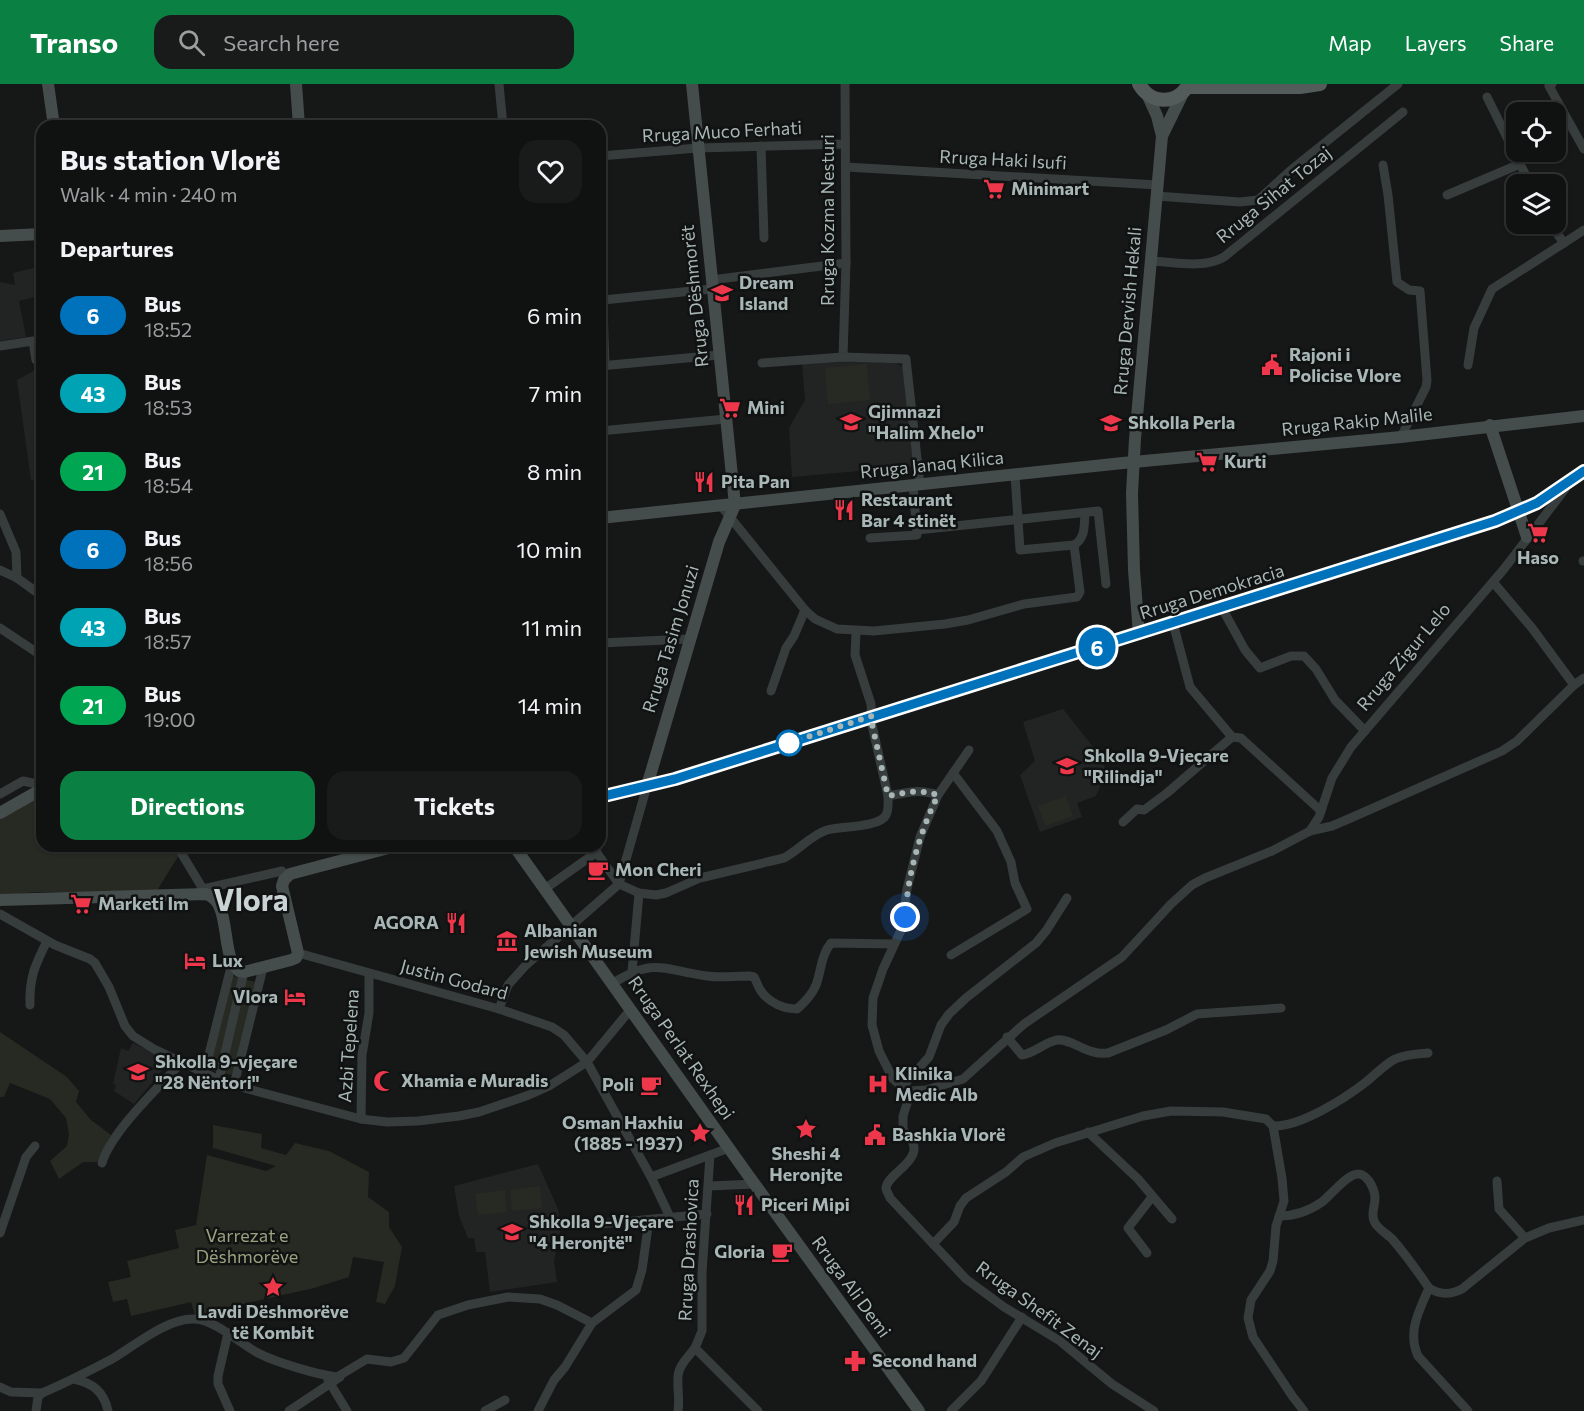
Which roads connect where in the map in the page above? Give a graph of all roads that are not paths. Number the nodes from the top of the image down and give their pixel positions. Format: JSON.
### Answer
{"nodes":[{"id":1,"x":48,"y":84,"type":"edge"},
{"id":2,"x":296,"y":84,"type":"edge"},
{"id":3,"x":499,"y":84,"type":"edge"},
{"id":4,"x":692,"y":84,"type":"edge"},
{"id":5,"x":844,"y":84,"type":"edge"},
{"id":6,"x":1320,"y":84,"type":"edge"},
{"id":7,"x":1398,"y":84,"type":"edge"},
{"id":8,"x":1552,"y":84,"type":"edge"},
{"id":9,"x":1140,"y":87,"type":"edge"},
{"id":10,"x":1187,"y":88,"type":"edge"},
{"id":11,"x":1487,"y":97,"type":"dead end"},
{"id":12,"x":1403,"y":112,"type":"dead end"},
{"id":13,"x":53,"y":120,"type":"edge"},
{"id":14,"x":299,"y":120,"type":"edge"},
{"id":15,"x":502,"y":120,"type":"edge"},
{"id":16,"x":1162,"y":136,"type":"junction"},
{"id":17,"x":845,"y":144,"type":"junction"},
{"id":18,"x":761,"y":146,"type":"junction"},
{"id":19,"x":698,"y":148,"type":"junction"},
{"id":20,"x":1584,"y":149,"type":"edge"},
{"id":21,"x":606,"y":156,"type":"edge"},
{"id":22,"x":1520,"y":164,"type":"junction"},
{"id":23,"x":1383,"y":165,"type":"dead end"},
{"id":24,"x":846,"y":167,"type":"junction"},
{"id":25,"x":1525,"y":174,"type":"edge"},
{"id":26,"x":1157,"y":190,"type":"junction"},
{"id":27,"x":1447,"y":195,"type":"dead end"},
{"id":28,"x":1583,"y":232,"type":"edge"},
{"id":29,"x":36,"y":234,"type":"edge"},
{"id":30,"x":1557,"y":234,"type":"edge"},
{"id":31,"x":0,"y":236,"type":"edge"},
{"id":32,"x":764,"y":238,"type":"dead end"},
{"id":33,"x":1564,"y":243,"type":"junction"},
{"id":34,"x":1151,"y":261,"type":"junction"},
{"id":35,"x":846,"y":263,"type":"junction"},
{"id":36,"x":711,"y":285,"type":"junction"},
{"id":37,"x":606,"y":300,"type":"edge"},
{"id":38,"x":0,"y":346,"type":"edge"},
{"id":39,"x":719,"y":355,"type":"junction"},
{"id":40,"x":843,"y":357,"type":"junction"},
{"id":41,"x":36,"y":360,"type":"edge"},
{"id":42,"x":762,"y":363,"type":"dead end"},
{"id":43,"x":606,"y":365,"type":"edge"},
{"id":44,"x":1468,"y":365,"type":"dead end"},
{"id":45,"x":1584,"y":416,"type":"edge"},
{"id":46,"x":726,"y":419,"type":"junction"},
{"id":47,"x":1490,"y":425,"type":"junction"},
{"id":48,"x":606,"y":430,"type":"edge"},
{"id":49,"x":1401,"y":438,"type":"junction"},
{"id":50,"x":1134,"y":462,"type":"junction"},
{"id":51,"x":1584,"y":471,"type":"edge"},
{"id":52,"x":1015,"y":475,"type":"junction"},
{"id":53,"x":1568,"y":484,"type":"junction"},
{"id":54,"x":917,"y":485,"type":"junction"},
{"id":55,"x":735,"y":505,"type":"junction"},
{"id":56,"x":721,"y":506,"type":"junction"},
{"id":57,"x":1085,"y":513,"type":"junction"},
{"id":58,"x":1519,"y":513,"type":"junction"},
{"id":59,"x":0,"y":514,"type":"edge"},
{"id":60,"x":606,"y":517,"type":"edge"},
{"id":61,"x":729,"y":518,"type":"junction"},
{"id":62,"x":1018,"y":519,"type":"junction"},
{"id":63,"x":917,"y":530,"type":"junction"},
{"id":64,"x":1527,"y":537,"type":"junction"},
{"id":65,"x":870,"y":538,"type":"dead end"},
{"id":66,"x":1074,"y":545,"type":"junction"},
{"id":67,"x":0,"y":570,"type":"edge"},
{"id":68,"x":17,"y":578,"type":"junction"},
{"id":69,"x":1493,"y":582,"type":"junction"},
{"id":70,"x":1106,"y":584,"type":"dead end"},
{"id":71,"x":36,"y":592,"type":"edge"},
{"id":72,"x":1222,"y":608,"type":"junction"},
{"id":73,"x":805,"y":610,"type":"junction"},
{"id":74,"x":1173,"y":623,"type":"junction"},
{"id":75,"x":0,"y":628,"type":"edge"},
{"id":76,"x":856,"y":632,"type":"junction"},
{"id":77,"x":1139,"y":634,"type":"junction"},
{"id":78,"x":689,"y":639,"type":"junction"},
{"id":79,"x":606,"y":643,"type":"edge"},
{"id":80,"x":36,"y":652,"type":"edge"},
{"id":81,"x":1584,"y":678,"type":"edge"},
{"id":82,"x":1574,"y":685,"type":"junction"},
{"id":83,"x":771,"y":691,"type":"dead end"},
{"id":84,"x":872,"y":716,"type":"junction"},
{"id":85,"x":1365,"y":731,"type":"junction"},
{"id":86,"x":1232,"y":737,"type":"junction"},
{"id":87,"x":969,"y":750,"type":"dead end"},
{"id":88,"x":953,"y":773,"type":"junction"},
{"id":89,"x":36,"y":785,"type":"edge"},
{"id":90,"x":647,"y":786,"type":"junction"},
{"id":91,"x":36,"y":791,"type":"edge"},
{"id":92,"x":0,"y":794,"type":"edge"},
{"id":93,"x":938,"y":795,"type":"junction"},
{"id":94,"x":606,"y":796,"type":"edge"},
{"id":95,"x":888,"y":796,"type":"junction"},
{"id":96,"x":1321,"y":811,"type":"junction"},
{"id":97,"x":0,"y":813,"type":"edge"},
{"id":98,"x":1123,"y":822,"type":"dead end"},
{"id":99,"x":1310,"y":831,"type":"junction"},
{"id":100,"x":181,"y":852,"type":"edge"},
{"id":101,"x":372,"y":852,"type":"edge"},
{"id":102,"x":519,"y":852,"type":"edge"},
{"id":103,"x":590,"y":852,"type":"edge"},
{"id":104,"x":596,"y":852,"type":"edge"},
{"id":105,"x":286,"y":873,"type":"junction"},
{"id":106,"x":620,"y":884,"type":"junction"},
{"id":107,"x":546,"y":888,"type":"junction"},
{"id":108,"x":204,"y":892,"type":"junction"},
{"id":109,"x":639,"y":893,"type":"junction"},
{"id":110,"x":1067,"y":898,"type":"dead end"},
{"id":111,"x":0,"y":900,"type":"edge"},
{"id":112,"x":0,"y":914,"type":"edge"},
{"id":113,"x":572,"y":924,"type":"junction"},
{"id":114,"x":47,"y":940,"type":"junction"},
{"id":115,"x":894,"y":944,"type":"junction"},
{"id":116,"x":298,"y":953,"type":"junction"},
{"id":117,"x":951,"y":955,"type":"dead end"},
{"id":118,"x":232,"y":963,"type":"junction"},
{"id":119,"x":263,"y":968,"type":"junction"},
{"id":120,"x":244,"y":972,"type":"junction"},
{"id":121,"x":632,"y":972,"type":"junction"},
{"id":122,"x":369,"y":974,"type":"junction"},
{"id":123,"x":613,"y":983,"type":"junction"},
{"id":124,"x":30,"y":1005,"type":"dead end"},
{"id":125,"x":1281,"y":1008,"type":"dead end"},
{"id":126,"x":499,"y":1009,"type":"junction"},
{"id":127,"x":630,"y":1009,"type":"junction"},
{"id":128,"x":1007,"y":1037,"type":"junction"},
{"id":129,"x":1428,"y":1053,"type":"dead end"},
{"id":130,"x":181,"y":1062,"type":"junction"},
{"id":131,"x":587,"y":1062,"type":"junction"},
{"id":132,"x":204,"y":1074,"type":"junction"},
{"id":133,"x":219,"y":1080,"type":"junction"},
{"id":134,"x":234,"y":1085,"type":"junction"},
{"id":135,"x":902,"y":1087,"type":"junction"},
{"id":136,"x":911,"y":1091,"type":"junction"},
{"id":137,"x":361,"y":1119,"type":"junction"},
{"id":138,"x":1273,"y":1126,"type":"junction"},
{"id":139,"x":1088,"y":1132,"type":"junction"},
{"id":140,"x":35,"y":1146,"type":"dead end"},
{"id":141,"x":729,"y":1148,"type":"junction"},
{"id":142,"x":710,"y":1155,"type":"junction"},
{"id":143,"x":102,"y":1163,"type":"dead end"},
{"id":144,"x":651,"y":1177,"type":"junction"},
{"id":145,"x":1497,"y":1181,"type":"dead end"},
{"id":146,"x":755,"y":1184,"type":"junction"},
{"id":147,"x":709,"y":1186,"type":"junction"},
{"id":148,"x":1152,"y":1197,"type":"junction"},
{"id":149,"x":707,"y":1214,"type":"junction"},
{"id":150,"x":1279,"y":1216,"type":"junction"},
{"id":151,"x":670,"y":1217,"type":"junction"},
{"id":152,"x":1172,"y":1219,"type":"dead end"},
{"id":153,"x":649,"y":1220,"type":"junction"},
{"id":154,"x":1584,"y":1220,"type":"edge"},
{"id":155,"x":600,"y":1224,"type":"dead end"},
{"id":156,"x":0,"y":1233,"type":"edge"},
{"id":157,"x":1525,"y":1238,"type":"junction"},
{"id":158,"x":933,"y":1244,"type":"junction"},
{"id":159,"x":1148,"y":1253,"type":"dead end"},
{"id":160,"x":1429,"y":1288,"type":"junction"},
{"id":161,"x":1022,"y":1317,"type":"junction"},
{"id":162,"x":592,"y":1323,"type":"junction"},
{"id":163,"x":228,"y":1333,"type":"junction"},
{"id":164,"x":695,"y":1348,"type":"junction"},
{"id":165,"x":324,"y":1374,"type":"junction"},
{"id":166,"x":341,"y":1376,"type":"junction"},
{"id":167,"x":74,"y":1379,"type":"junction"},
{"id":168,"x":330,"y":1383,"type":"junction"},
{"id":169,"x":0,"y":1388,"type":"edge"},
{"id":170,"x":42,"y":1393,"type":"junction"},
{"id":171,"x":505,"y":1400,"type":"dead end"},
{"id":172,"x":543,"y":1401,"type":"junction"},
{"id":173,"x":36,"y":1411,"type":"edge"},
{"id":174,"x":108,"y":1411,"type":"edge"},
{"id":175,"x":230,"y":1411,"type":"edge"},
{"id":176,"x":289,"y":1411,"type":"edge"},
{"id":177,"x":347,"y":1411,"type":"edge"},
{"id":178,"x":485,"y":1411,"type":"edge"},
{"id":179,"x":538,"y":1411,"type":"edge"},
{"id":180,"x":549,"y":1411,"type":"edge"},
{"id":181,"x":678,"y":1411,"type":"edge"},
{"id":182,"x":758,"y":1411,"type":"edge"},
{"id":183,"x":919,"y":1411,"type":"edge"},
{"id":184,"x":951,"y":1411,"type":"edge"},
{"id":185,"x":1154,"y":1411,"type":"edge"},
{"id":186,"x":1304,"y":1411,"type":"edge"},
{"id":187,"x":1468,"y":1411,"type":"edge"}],
"edges":[{"from":1,"to":13,"type":"main road"},
{"from":2,"to":14,"type":"main road"},
{"from":3,"to":15,"type":"street"},
{"from":4,"to":19,"type":"main road","name":"Rruga Dëshmorët"},
{"from":5,"to":17,"type":"street","name":"Rruga Kozma Nesturi"},
{"from":6,"to":10,"type":"main road"},
{"from":7,"to":26,"type":"street","name":"Rruga Haki Isufi"},
{"from":8,"to":20,"type":"street"},
{"from":9,"to":10,"type":"main road"},
{"from":9,"to":16,"type":"main road","name":"Rruga Dervish Hekali"},
{"from":10,"to":16,"type":"main road","name":"Rruga Dervish Hekali"},
{"from":11,"to":22,"type":"street"},
{"from":12,"to":34,"type":"street","name":"Rruga Sihat Tozaj"},
{"from":16,"to":26,"type":"main road","name":"Rruga Dervish Hekali"},
{"from":17,"to":18,"type":"street","name":"Rruga Muco Ferhati"},
{"from":17,"to":24,"type":"street","name":"Rruga Kozma Nesturi"},
{"from":18,"to":19,"type":"street","name":"Rruga Muco Ferhati"},
{"from":18,"to":32,"type":"street"},
{"from":19,"to":21,"type":"street","name":"Rruga Muco Ferhati"},
{"from":19,"to":36,"type":"main road","name":"Rruga Dëshmorët"},
{"from":22,"to":25,"type":"street"},
{"from":22,"to":27,"type":"street"},
{"from":23,"to":49,"type":"street"},
{"from":24,"to":26,"type":"street","name":"Rruga Haki Isufi"},
{"from":24,"to":35,"type":"street","name":"Rruga Kozma Nesturi"},
{"from":26,"to":34,"type":"main road","name":"Rruga Dervish Hekali"},
{"from":28,"to":33,"type":"street"},
{"from":29,"to":31,"type":"main road"},
{"from":30,"to":33,"type":"street"},
{"from":33,"to":44,"type":"street"},
{"from":34,"to":50,"type":"main road","name":"Rruga Dervish Hekali"},
{"from":35,"to":36,"type":"street"},
{"from":35,"to":40,"type":"street","name":"Rruga Kozma Nesturi"},
{"from":36,"to":37,"type":"street"},
{"from":36,"to":39,"type":"main road","name":"Rruga Dëshmorët"},
{"from":38,"to":41,"type":"street"},
{"from":39,"to":43,"type":"street"},
{"from":39,"to":46,"type":"main road","name":"Rruga Dëshmorët"},
{"from":40,"to":42,"type":"street"},
{"from":40,"to":54,"type":"street"},
{"from":45,"to":47,"type":"main road","name":"Rruga Rakip Malile"},
{"from":46,"to":48,"type":"street"},
{"from":46,"to":55,"type":"main road","name":"Rruga Dëshmorët"},
{"from":47,"to":49,"type":"main road","name":"Rruga Rakip Malile"},
{"from":47,"to":58,"type":"main road"},
{"from":49,"to":50,"type":"main road","name":"Rruga Rakip Malile"},
{"from":50,"to":52,"type":"main road","name":"Rruga Janaq Kilica"},
{"from":50,"to":77,"type":"main road","name":"Rruga Dervish Hekali"},
{"from":51,"to":53,"type":"main road","name":"Rruga Demokracia"},
{"from":52,"to":54,"type":"main road","name":"Rruga Janaq Kilica"},
{"from":52,"to":62,"type":"street"},
{"from":53,"to":58,"type":"main road","name":"Rruga Demokracia"},
{"from":53,"to":64,"type":"street","name":"Rruga Zigur Lelo"},
{"from":54,"to":55,"type":"main road","name":"Rruga Janaq Kilica"},
{"from":54,"to":63,"type":"street"},
{"from":55,"to":56,"type":"main road","name":"Rruga Janaq Kilica"},
{"from":55,"to":61,"type":"main road","name":"Rruga Tasim Jonuzi"},
{"from":56,"to":60,"type":"main road","name":"Rruga Janaq Kilica"},
{"from":56,"to":61,"type":"street"},
{"from":57,"to":62,"type":"street"},
{"from":57,"to":66,"type":"street"},
{"from":57,"to":70,"type":"street"},
{"from":58,"to":64,"type":"main road"},
{"from":58,"to":72,"type":"main road","name":"Rruga Demokracia"},
{"from":59,"to":68,"type":"street"},
{"from":61,"to":73,"type":"street"},
{"from":61,"to":78,"type":"main road","name":"Rruga Tasim Jonuzi"},
{"from":62,"to":63,"type":"street"},
{"from":62,"to":66,"type":"street"},
{"from":63,"to":65,"type":"street"},
{"from":64,"to":69,"type":"street","name":"Rruga Zigur Lelo"},
{"from":66,"to":76,"type":"street"},
{"from":67,"to":68,"type":"street"},
{"from":68,"to":71,"type":"street"},
{"from":69,"to":82,"type":"street"},
{"from":69,"to":85,"type":"street","name":"Rruga Zigur Lelo"},
{"from":72,"to":74,"type":"main road","name":"Rruga Demokracia"},
{"from":72,"to":85,"type":"street"},
{"from":73,"to":76,"type":"street"},
{"from":73,"to":83,"type":"street"},
{"from":74,"to":77,"type":"main road","name":"Rruga Demokracia"},
{"from":74,"to":86,"type":"street"},
{"from":75,"to":80,"type":"street"},
{"from":76,"to":84,"type":"street"},
{"from":77,"to":84,"type":"main road","name":"Rruga Demokracia"},
{"from":78,"to":79,"type":"street"},
{"from":78,"to":90,"type":"main road","name":"Rruga Tasim Jonuzi"},
{"from":81,"to":82,"type":"street"},
{"from":82,"to":99,"type":"street"},
{"from":84,"to":90,"type":"main road","name":"Rruga Demokracia"},
{"from":84,"to":95,"type":"street"},
{"from":85,"to":96,"type":"street","name":"Rruga Zigur Lelo"},
{"from":86,"to":96,"type":"street"},
{"from":86,"to":98,"type":"street"},
{"from":87,"to":88,"type":"street"},
{"from":88,"to":93,"type":"street"},
{"from":88,"to":117,"type":"street"},
{"from":89,"to":92,"type":"street"},
{"from":90,"to":94,"type":"main road","name":"Rruga Demokracia"},
{"from":90,"to":106,"type":"street"},
{"from":91,"to":97,"type":"main road"},
{"from":93,"to":95,"type":"street"},
{"from":93,"to":115,"type":"street"},
{"from":95,"to":109,"type":"street"},
{"from":96,"to":99,"type":"street","name":"Rruga Zigur Lelo"},
{"from":99,"to":128,"type":"street"},
{"from":100,"to":108,"type":"street"},
{"from":101,"to":105,"type":"main road"},
{"from":102,"to":107,"type":"main road","name":"Rruga Perlat Rexhepi"},
{"from":103,"to":107,"type":"street"},
{"from":104,"to":106,"type":"street"},
{"from":105,"to":108,"type":"street"},
{"from":105,"to":116,"type":"main road"},
{"from":106,"to":109,"type":"street"},
{"from":106,"to":113,"type":"street"},
{"from":107,"to":113,"type":"main road","name":"Rruga Perlat Rexhepi"},
{"from":108,"to":111,"type":"main road"},
{"from":108,"to":118,"type":"main road"},
{"from":109,"to":121,"type":"street"},
{"from":110,"to":135,"type":"street"},
{"from":112,"to":114,"type":"street"},
{"from":113,"to":123,"type":"main road","name":"Rruga Perlat Rexhepi"},
{"from":113,"to":126,"type":"street"},
{"from":114,"to":124,"type":"street"},
{"from":114,"to":130,"type":"street"},
{"from":115,"to":121,"type":"street"},
{"from":115,"to":135,"type":"street"},
{"from":116,"to":119,"type":"main road"},
{"from":116,"to":122,"type":"street","name":"Justin Godard"},
{"from":118,"to":120,"type":"main road"},
{"from":118,"to":132,"type":"street"},
{"from":119,"to":120,"type":"main road"},
{"from":119,"to":134,"type":"street"},
{"from":120,"to":133,"type":"street"},
{"from":121,"to":123,"type":"street"},
{"from":122,"to":126,"type":"street","name":"Justin Godard"},
{"from":122,"to":137,"type":"street","name":"Azbi Tepelena"},
{"from":123,"to":127,"type":"main road","name":"Rruga Perlat Rexhepi"},
{"from":125,"to":128,"type":"street"},
{"from":126,"to":131,"type":"street","name":"Justin Godard"},
{"from":127,"to":131,"type":"street"},
{"from":127,"to":141,"type":"main road","name":"Rruga Perlat Rexhepi"},
{"from":128,"to":136,"type":"street"},
{"from":129,"to":138,"type":"street"},
{"from":130,"to":132,"type":"street"},
{"from":130,"to":143,"type":"street"},
{"from":131,"to":137,"type":"street"},
{"from":131,"to":144,"type":"street","name":"Justin Godard"},
{"from":132,"to":133,"type":"street"},
{"from":133,"to":134,"type":"street"},
{"from":134,"to":137,"type":"street"},
{"from":135,"to":136,"type":"street"},
{"from":136,"to":158,"type":"street","name":"Rruga Shefit Zenaj"},
{"from":138,"to":139,"type":"street"},
{"from":138,"to":150,"type":"street"},
{"from":139,"to":148,"type":"street"},
{"from":139,"to":158,"type":"street"},
{"from":140,"to":156,"type":"street"},
{"from":141,"to":142,"type":"street","name":"Rruga Drashovica"},
{"from":141,"to":146,"type":"main road","name":"Rruga Perlat Rexhepi"},
{"from":142,"to":144,"type":"street"},
{"from":142,"to":147,"type":"street","name":"Rruga Drashovica"},
{"from":144,"to":151,"type":"street","name":"Justin Godard"},
{"from":145,"to":157,"type":"street"},
{"from":146,"to":147,"type":"street"},
{"from":146,"to":183,"type":"main road","name":"Rruga Ali Demi"},
{"from":147,"to":149,"type":"street","name":"Rruga Drashovica"},
{"from":148,"to":152,"type":"street"},
{"from":148,"to":159,"type":"street"},
{"from":149,"to":151,"type":"street"},
{"from":149,"to":164,"type":"street","name":"Rruga Drashovica"},
{"from":150,"to":160,"type":"street"},
{"from":150,"to":186,"type":"street"},
{"from":151,"to":153,"type":"street"},
{"from":153,"to":155,"type":"street"},
{"from":153,"to":162,"type":"street"},
{"from":154,"to":157,"type":"street"},
{"from":157,"to":160,"type":"street"},
{"from":158,"to":161,"type":"street","name":"Rruga Shefit Zenaj"},
{"from":160,"to":187,"type":"street"},
{"from":161,"to":184,"type":"street"},
{"from":161,"to":185,"type":"street","name":"Rruga Shefit Zenaj"},
{"from":162,"to":166,"type":"street"},
{"from":162,"to":172,"type":"street"},
{"from":163,"to":165,"type":"street"},
{"from":163,"to":167,"type":"street"},
{"from":163,"to":175,"type":"street"},
{"from":164,"to":181,"type":"street"},
{"from":164,"to":182,"type":"street","name":"Rruga Drashovica"},
{"from":165,"to":166,"type":"street"},
{"from":165,"to":168,"type":"street"},
{"from":166,"to":168,"type":"street"},
{"from":167,"to":170,"type":"street"},
{"from":167,"to":174,"type":"street"},
{"from":168,"to":176,"type":"street"},
{"from":168,"to":177,"type":"street"},
{"from":169,"to":170,"type":"street"},
{"from":170,"to":173,"type":"street"},
{"from":171,"to":178,"type":"street"},
{"from":172,"to":179,"type":"street"},
{"from":172,"to":180,"type":"street"}]}
